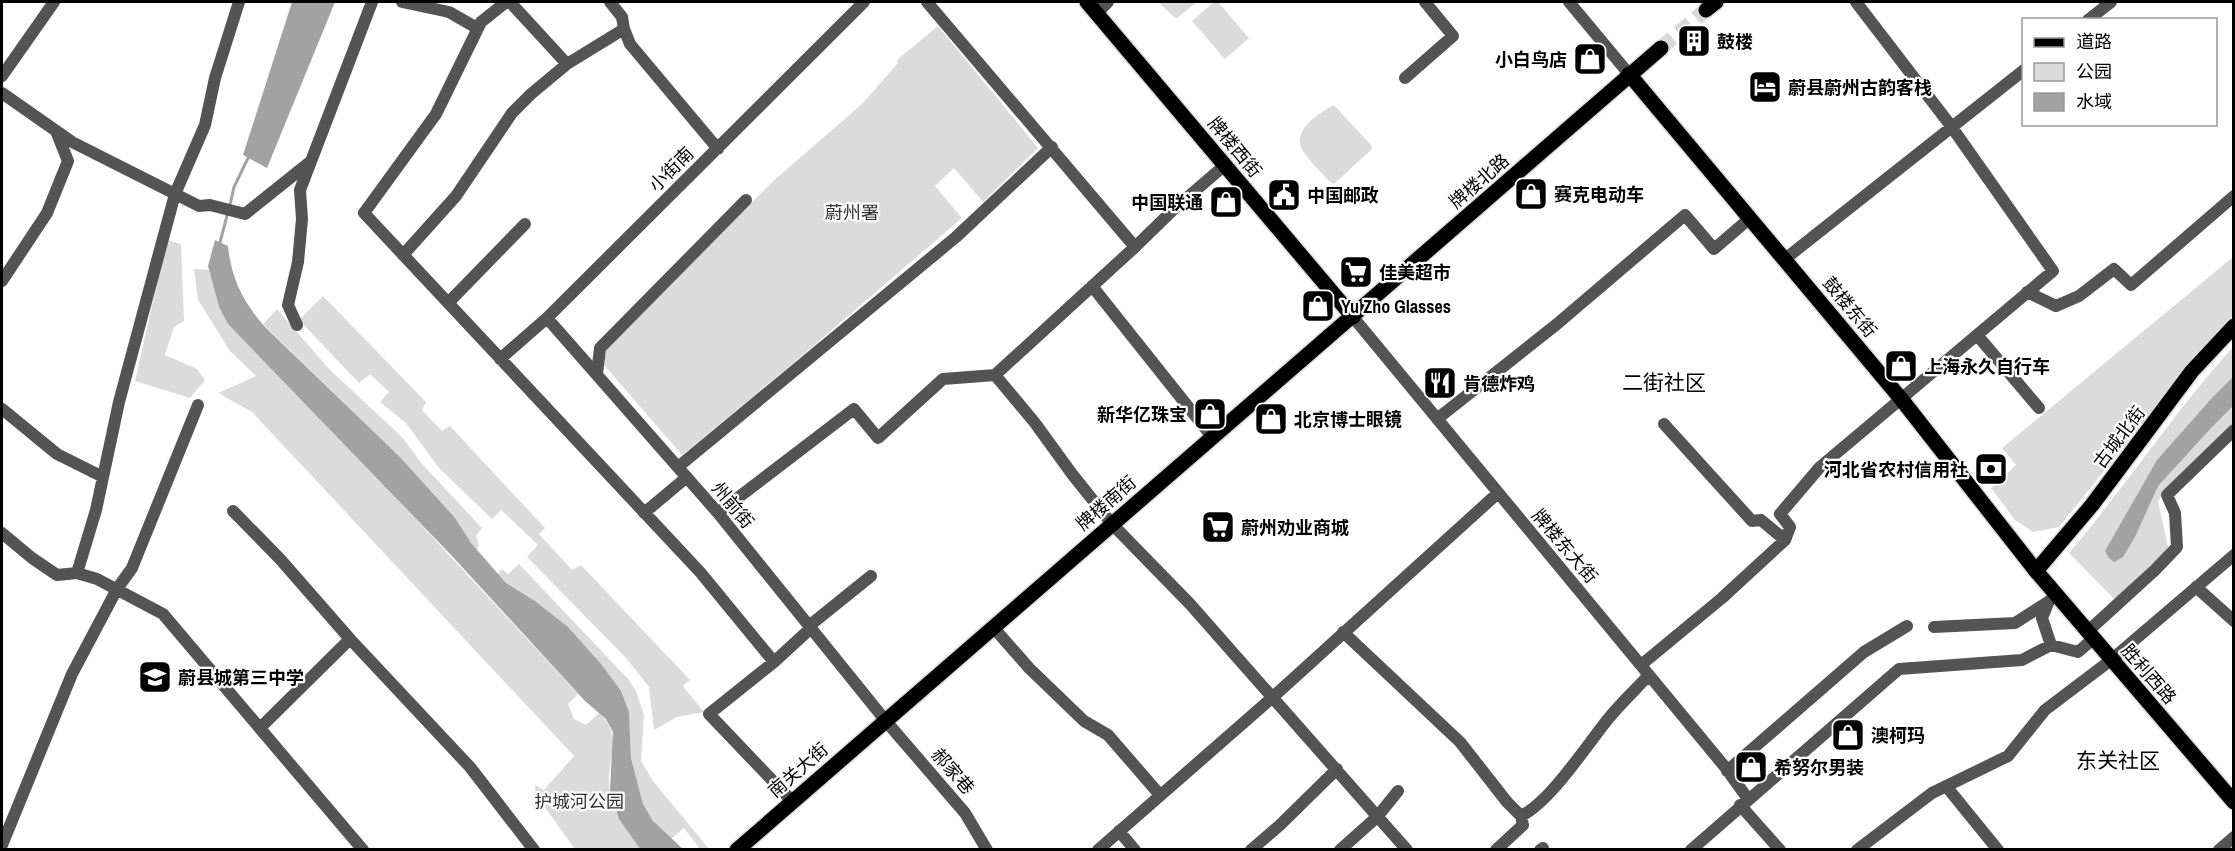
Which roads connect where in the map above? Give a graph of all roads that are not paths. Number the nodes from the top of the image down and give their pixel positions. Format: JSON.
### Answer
{"nodes":[{"id":1,"x":54,"y":2,"type":"edge"},
{"id":2,"x":239,"y":2,"type":"edge"},
{"id":3,"x":372,"y":2,"type":"edge"},
{"id":4,"x":402,"y":2,"type":"edge"},
{"id":5,"x":508,"y":2,"type":"edge"},
{"id":6,"x":610,"y":2,"type":"edge"},
{"id":7,"x":927,"y":2,"type":"edge"},
{"id":8,"x":1108,"y":2,"type":"edge"},
{"id":9,"x":1425,"y":2,"type":"edge"},
{"id":10,"x":1569,"y":2,"type":"edge"},
{"id":11,"x":1856,"y":2,"type":"edge"},
{"id":12,"x":2111,"y":2,"type":"edge"},
{"id":13,"x":856,"y":4,"type":"edge"},
{"id":14,"x":1092,"y":7,"type":"edge"},
{"id":15,"x":2091,"y":18,"type":"edge"},
{"id":16,"x":477,"y":28,"type":"junction"},
{"id":17,"x":624,"y":29,"type":"junction"},
{"id":18,"x":1661,"y":48,"type":"tunnel mouth"},
{"id":19,"x":567,"y":64,"type":"junction"},
{"id":20,"x":2022,"y":72,"type":"edge"},
{"id":21,"x":1629,"y":74,"type":"junction"},
{"id":22,"x":2,"y":76,"type":"edge"},
{"id":23,"x":1405,"y":78,"type":"dead end"},
{"id":24,"x":2,"y":93,"type":"edge"},
{"id":25,"x":1952,"y":126,"type":"junction"},
{"id":26,"x":56,"y":130,"type":"junction"},
{"id":27,"x":1052,"y":147,"type":"junction"},
{"id":28,"x":718,"y":149,"type":"junction"},
{"id":29,"x":310,"y":162,"type":"junction"},
{"id":30,"x":1225,"y":165,"type":"junction"},
{"id":31,"x":175,"y":194,"type":"junction"},
{"id":32,"x":2234,"y":196,"type":"edge"},
{"id":33,"x":746,"y":200,"type":"dead end"},
{"id":34,"x":1750,"y":218,"type":"junction"},
{"id":35,"x":525,"y":224,"type":"dead end"},
{"id":36,"x":1135,"y":248,"type":"junction"},
{"id":37,"x":403,"y":255,"type":"junction"},
{"id":38,"x":1785,"y":259,"type":"junction"},
{"id":39,"x":2,"y":281,"type":"edge"},
{"id":40,"x":1092,"y":286,"type":"junction"},
{"id":41,"x":2027,"y":292,"type":"junction"},
{"id":42,"x":448,"y":303,"type":"junction"},
{"id":43,"x":1353,"y":317,"type":"junction"},
{"id":44,"x":548,"y":318,"type":"junction"},
{"id":45,"x":297,"y":326,"type":"dead end"},
{"id":46,"x":2234,"y":326,"type":"edge"},
{"id":47,"x":1977,"y":335,"type":"junction"},
{"id":48,"x":500,"y":359,"type":"junction"},
{"id":49,"x":597,"y":374,"type":"junction"},
{"id":50,"x":995,"y":375,"type":"junction"},
{"id":51,"x":1902,"y":400,"type":"junction"},
{"id":52,"x":198,"y":405,"type":"dead end"},
{"id":53,"x":2039,"y":408,"type":"dead end"},
{"id":54,"x":2,"y":409,"type":"edge"},
{"id":55,"x":1437,"y":419,"type":"junction"},
{"id":56,"x":1664,"y":424,"type":"dead end"},
{"id":57,"x":2234,"y":430,"type":"edge"},
{"id":58,"x":1213,"y":438,"type":"junction"},
{"id":59,"x":678,"y":467,"type":"junction"},
{"id":60,"x":103,"y":477,"type":"junction"},
{"id":61,"x":687,"y":477,"type":"junction"},
{"id":62,"x":1498,"y":493,"type":"junction"},
{"id":63,"x":233,"y":511,"type":"dead end"},
{"id":64,"x":644,"y":513,"type":"junction"},
{"id":65,"x":718,"y":513,"type":"junction"},
{"id":66,"x":1112,"y":524,"type":"junction"},
{"id":67,"x":2,"y":533,"type":"edge"},
{"id":68,"x":1785,"y":540,"type":"junction"},
{"id":69,"x":2234,"y":555,"type":"edge"},
{"id":70,"x":2036,"y":571,"type":"junction"},
{"id":71,"x":77,"y":573,"type":"junction"},
{"id":72,"x":870,"y":576,"type":"dead end"},
{"id":73,"x":2196,"y":587,"type":"junction"},
{"id":74,"x":117,"y":589,"type":"junction"},
{"id":75,"x":2050,"y":596,"type":"junction"},
{"id":76,"x":2234,"y":621,"type":"edge"},
{"id":77,"x":1907,"y":626,"type":"dead end"},
{"id":78,"x":810,"y":627,"type":"junction"},
{"id":79,"x":993,"y":627,"type":"junction"},
{"id":80,"x":1934,"y":627,"type":"dead end"},
{"id":81,"x":1343,"y":632,"type":"junction"},
{"id":82,"x":2090,"y":635,"type":"junction"},
{"id":83,"x":350,"y":639,"type":"junction"},
{"id":84,"x":2051,"y":645,"type":"junction"},
{"id":85,"x":2111,"y":660,"type":"junction"},
{"id":86,"x":774,"y":662,"type":"junction"},
{"id":87,"x":1641,"y":665,"type":"junction"},
{"id":88,"x":1649,"y":675,"type":"junction"},
{"id":89,"x":1273,"y":697,"type":"junction"},
{"id":90,"x":885,"y":720,"type":"junction"},
{"id":91,"x":260,"y":728,"type":"junction"},
{"id":92,"x":1337,"y":769,"type":"junction"},
{"id":93,"x":1727,"y":771,"type":"junction"},
{"id":94,"x":1946,"y":786,"type":"junction"},
{"id":95,"x":1398,"y":790,"type":"dead end"},
{"id":96,"x":1160,"y":795,"type":"junction"},
{"id":97,"x":792,"y":801,"type":"junction"},
{"id":98,"x":1744,"y":802,"type":"junction"},
{"id":99,"x":2234,"y":802,"type":"edge"},
{"id":100,"x":1521,"y":816,"type":"junction"},
{"id":101,"x":1377,"y":817,"type":"junction"},
{"id":102,"x":1119,"y":831,"type":"junction"},
{"id":103,"x":2234,"y":837,"type":"edge"},
{"id":104,"x":2,"y":845,"type":"edge"},
{"id":105,"x":363,"y":849,"type":"edge"},
{"id":106,"x":534,"y":849,"type":"edge"},
{"id":107,"x":737,"y":849,"type":"edge"},
{"id":108,"x":987,"y":849,"type":"edge"},
{"id":109,"x":1098,"y":849,"type":"edge"},
{"id":110,"x":1135,"y":849,"type":"edge"},
{"id":111,"x":1251,"y":849,"type":"edge"},
{"id":112,"x":1340,"y":849,"type":"edge"},
{"id":113,"x":1407,"y":849,"type":"edge"},
{"id":114,"x":1496,"y":849,"type":"edge"},
{"id":115,"x":1691,"y":849,"type":"edge"},
{"id":116,"x":1780,"y":849,"type":"edge"},
{"id":117,"x":1857,"y":849,"type":"edge"},
{"id":118,"x":1998,"y":849,"type":"edge"},
{"id":119,"x":2219,"y":849,"type":"edge"}],
"edges":[{"from":1,"to":22,"type":"street"},
{"from":2,"to":31,"type":"street"},
{"from":3,"to":29,"type":"street"},
{"from":4,"to":16,"type":"street"},
{"from":5,"to":16,"type":"street"},
{"from":5,"to":19,"type":"street"},
{"from":6,"to":17,"type":"street"},
{"from":7,"to":27,"type":"street"},
{"from":8,"to":14,"type":"street"},
{"from":9,"to":23,"type":"street"},
{"from":10,"to":21,"type":"street"},
{"from":11,"to":25,"type":"street"},
{"from":12,"to":15,"type":"street"},
{"from":13,"to":28,"type":"street","name":"小街南"},
{"from":14,"to":30,"type":"main road","name":"牌楼西街"},
{"from":16,"to":37,"type":"street"},
{"from":17,"to":19,"type":"street"},
{"from":17,"to":28,"type":"street"},
{"from":18,"to":21,"type":"main road","name":"牌楼北路"},
{"from":19,"to":37,"type":"street"},
{"from":20,"to":25,"type":"street"},
{"from":21,"to":34,"type":"main road","name":"鼓楼东街"},
{"from":21,"to":43,"type":"main road","name":"牌楼北路"},
{"from":24,"to":26,"type":"street"},
{"from":25,"to":38,"type":"street"},
{"from":25,"to":41,"type":"street"},
{"from":26,"to":31,"type":"street"},
{"from":26,"to":39,"type":"street"},
{"from":27,"to":36,"type":"street"},
{"from":27,"to":59,"type":"street"},
{"from":28,"to":44,"type":"street","name":"小街南"},
{"from":29,"to":31,"type":"street"},
{"from":29,"to":45,"type":"street"},
{"from":30,"to":36,"type":"street"},
{"from":30,"to":43,"type":"main road","name":"牌楼西街"},
{"from":31,"to":60,"type":"street"},
{"from":32,"to":41,"type":"street"},
{"from":33,"to":49,"type":"street"},
{"from":34,"to":38,"type":"main road","name":"鼓楼东街"},
{"from":34,"to":55,"type":"street"},
{"from":35,"to":42,"type":"street"},
{"from":36,"to":40,"type":"street"},
{"from":37,"to":42,"type":"street"},
{"from":38,"to":51,"type":"main road","name":"鼓楼东街"},
{"from":40,"to":50,"type":"street"},
{"from":40,"to":58,"type":"street"},
{"from":41,"to":47,"type":"street"},
{"from":42,"to":48,"type":"street"},
{"from":43,"to":55,"type":"street","name":"牌楼东大街"},
{"from":43,"to":58,"type":"main road","name":"牌楼南街"},
{"from":44,"to":48,"type":"street","name":"小街南"},
{"from":44,"to":49,"type":"street","name":"州前街"},
{"from":46,"to":70,"type":"main road","name":"古城北街"},
{"from":47,"to":51,"type":"street"},
{"from":47,"to":53,"type":"street"},
{"from":48,"to":64,"type":"street"},
{"from":49,"to":59,"type":"street","name":"州前街"},
{"from":50,"to":65,"type":"street"},
{"from":50,"to":66,"type":"street"},
{"from":51,"to":68,"type":"street"},
{"from":51,"to":70,"type":"main road","name":"鼓楼东街"},
{"from":52,"to":74,"type":"street"},
{"from":54,"to":60,"type":"street"},
{"from":55,"to":62,"type":"street","name":"牌楼东大街"},
{"from":56,"to":68,"type":"street"},
{"from":57,"to":82,"type":"street"},
{"from":58,"to":66,"type":"main road","name":"牌楼南街"},
{"from":59,"to":61,"type":"street","name":"州前街"},
{"from":60,"to":71,"type":"street"},
{"from":61,"to":64,"type":"street"},
{"from":61,"to":65,"type":"street","name":"州前街"},
{"from":62,"to":81,"type":"street"},
{"from":62,"to":87,"type":"street","name":"牌楼东大街"},
{"from":63,"to":83,"type":"street"},
{"from":64,"to":86,"type":"street"},
{"from":65,"to":78,"type":"street","name":"州前街"},
{"from":66,"to":79,"type":"main road","name":"牌楼南街"},
{"from":66,"to":89,"type":"street"},
{"from":67,"to":71,"type":"street"},
{"from":68,"to":87,"type":"street"},
{"from":69,"to":73,"type":"street"},
{"from":70,"to":75,"type":"main road","name":"胜利西路"},
{"from":71,"to":74,"type":"street"},
{"from":72,"to":78,"type":"street"},
{"from":73,"to":76,"type":"street"},
{"from":73,"to":85,"type":"street"},
{"from":74,"to":91,"type":"street"},
{"from":74,"to":104,"type":"street"},
{"from":75,"to":80,"type":"street"},
{"from":75,"to":82,"type":"main road","name":"胜利西路"},
{"from":75,"to":84,"type":"street"},
{"from":77,"to":93,"type":"street"},
{"from":78,"to":86,"type":"street"},
{"from":78,"to":90,"type":"street","name":"州前街"},
{"from":79,"to":90,"type":"main road","name":"牌楼南街"},
{"from":79,"to":96,"type":"street"},
{"from":81,"to":89,"type":"street"},
{"from":81,"to":100,"type":"street"},
{"from":82,"to":84,"type":"street"},
{"from":82,"to":85,"type":"main road","name":"胜利西路"},
{"from":83,"to":91,"type":"street"},
{"from":83,"to":106,"type":"street"},
{"from":84,"to":98,"type":"street"},
{"from":85,"to":94,"type":"street"},
{"from":85,"to":99,"type":"main road","name":"胜利西路"},
{"from":86,"to":97,"type":"street"},
{"from":87,"to":88,"type":"street","name":"牌楼东大街"},
{"from":88,"to":93,"type":"street","name":"牌楼东大街"},
{"from":88,"to":100,"type":"street"},
{"from":89,"to":92,"type":"street"},
{"from":89,"to":96,"type":"street"},
{"from":90,"to":97,"type":"main road","name":"南关大街"},
{"from":90,"to":108,"type":"street","name":"郝家巷"},
{"from":91,"to":105,"type":"street"},
{"from":92,"to":101,"type":"street"},
{"from":92,"to":111,"type":"street"},
{"from":93,"to":98,"type":"street","name":"牌楼东大街"},
{"from":94,"to":117,"type":"street"},
{"from":94,"to":118,"type":"street"},
{"from":95,"to":101,"type":"street"},
{"from":96,"to":102,"type":"street"},
{"from":97,"to":107,"type":"main road","name":"南关大街"},
{"from":98,"to":115,"type":"street"},
{"from":98,"to":116,"type":"street","name":"牌楼东大街"},
{"from":100,"to":114,"type":"street"},
{"from":101,"to":112,"type":"street"},
{"from":101,"to":113,"type":"street"},
{"from":102,"to":109,"type":"street"},
{"from":102,"to":110,"type":"street"},
{"from":103,"to":119,"type":"street"}]}
